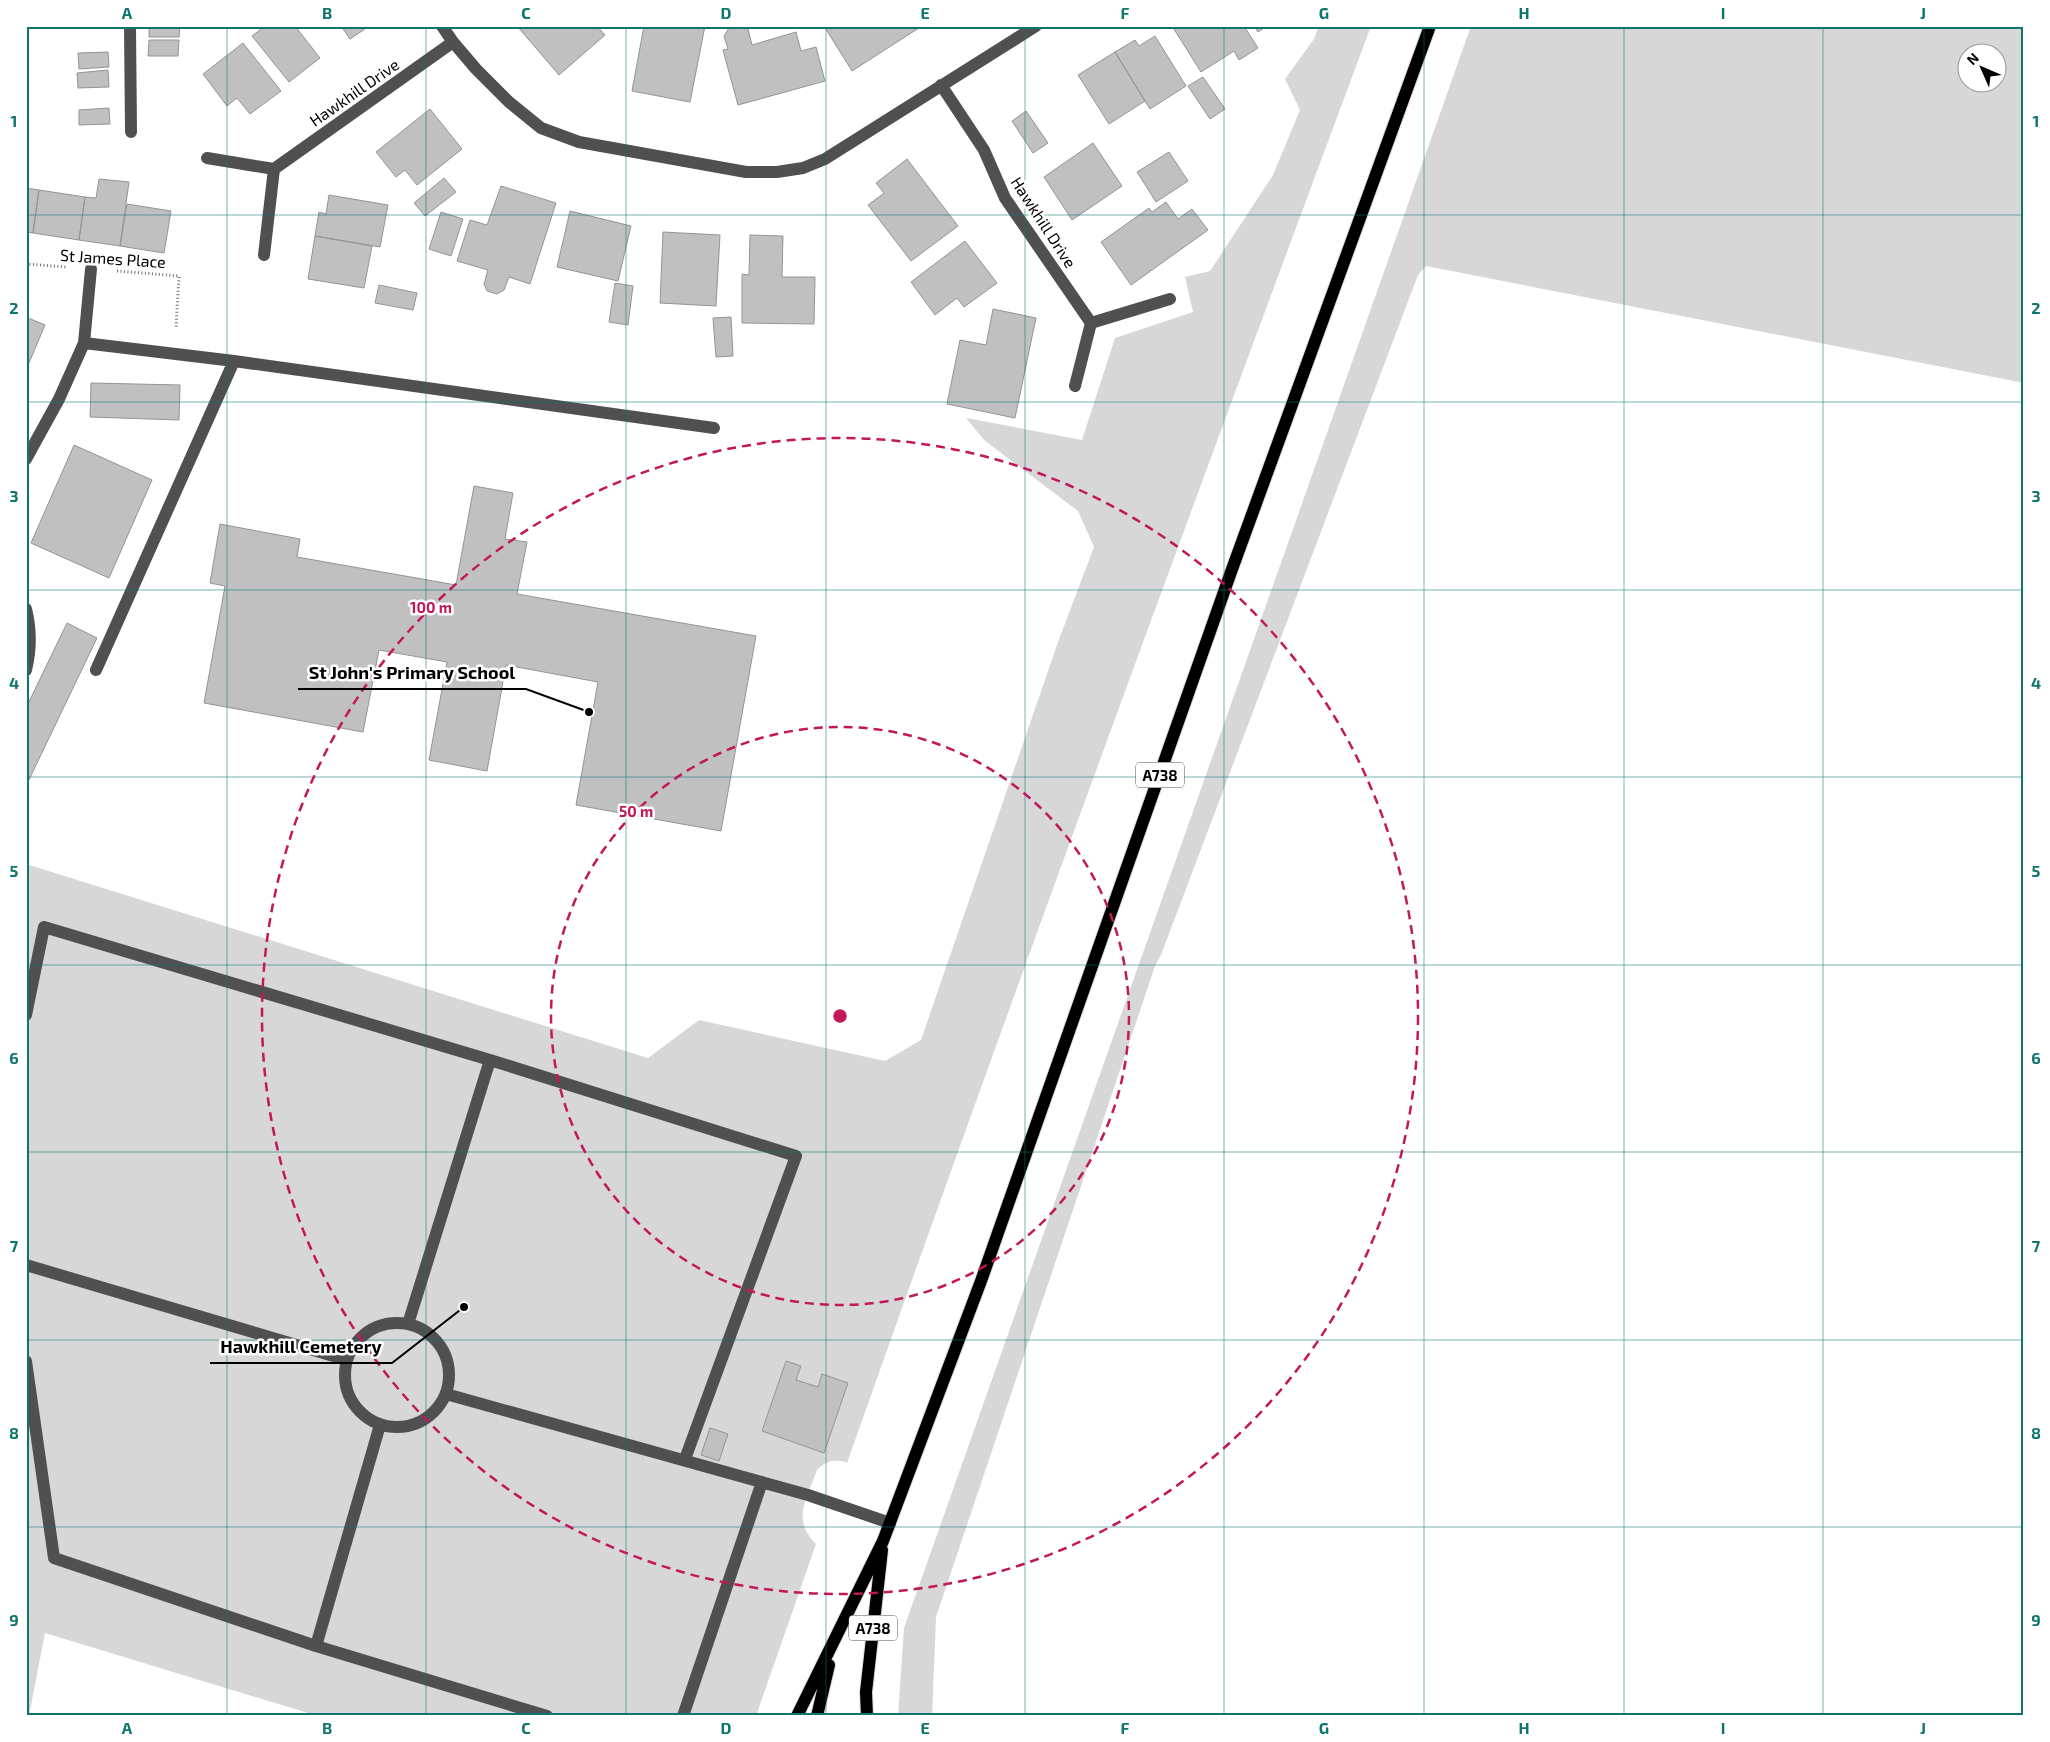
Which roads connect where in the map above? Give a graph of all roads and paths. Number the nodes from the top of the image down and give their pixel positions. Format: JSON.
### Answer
{"nodes":[{"id":1,"x":130,"y":26,"type":"edge"},
{"id":2,"x":442,"y":26,"type":"edge"},
{"id":3,"x":1036,"y":26,"type":"edge"},
{"id":4,"x":1430,"y":26,"type":"edge"},
{"id":5,"x":453,"y":42,"type":"junction"},
{"id":6,"x":941,"y":85,"type":"junction"},
{"id":7,"x":130,"y":132,"type":"dead end"},
{"id":8,"x":207,"y":158,"type":"dead end"},
{"id":9,"x":274,"y":169,"type":"junction"},
{"id":10,"x":264,"y":255,"type":"dead end"},
{"id":11,"x":26,"y":264,"type":"edge"},
{"id":12,"x":91,"y":269,"type":"junction"},
{"id":13,"x":1170,"y":299,"type":"dead end"},
{"id":14,"x":1091,"y":323,"type":"junction"},
{"id":15,"x":84,"y":344,"type":"junction"},
{"id":16,"x":175,"y":354,"type":"junction"},
{"id":17,"x":234,"y":361,"type":"junction"},
{"id":18,"x":1076,"y":386,"type":"dead end"},
{"id":19,"x":714,"y":428,"type":"dead end"},
{"id":20,"x":26,"y":459,"type":"edge"},
{"id":21,"x":26,"y":609,"type":"edge"},
{"id":22,"x":26,"y":670,"type":"edge"},
{"id":23,"x":96,"y":670,"type":"dead end"},
{"id":24,"x":26,"y":1015,"type":"edge"},
{"id":25,"x":490,"y":1060,"type":"junction"},
{"id":26,"x":26,"y":1265,"type":"edge"},
{"id":27,"x":408,"y":1324,"type":"junction"},
{"id":28,"x":347,"y":1360,"type":"junction"},
{"id":29,"x":26,"y":1362,"type":"edge"},
{"id":30,"x":446,"y":1394,"type":"junction"},
{"id":31,"x":380,"y":1425,"type":"junction"},
{"id":32,"x":685,"y":1460,"type":"junction"},
{"id":33,"x":762,"y":1482,"type":"junction"},
{"id":34,"x":890,"y":1523,"type":"junction"},
{"id":35,"x":883,"y":1540,"type":"junction"},
{"id":36,"x":834,"y":1644,"type":"junction"},
{"id":37,"x":316,"y":1646,"type":"junction"},
{"id":38,"x":548,"y":1716,"type":"edge"},
{"id":39,"x":683,"y":1716,"type":"edge"},
{"id":40,"x":797,"y":1716,"type":"edge"},
{"id":41,"x":817,"y":1716,"type":"edge"},
{"id":42,"x":866,"y":1716,"type":"edge"}],
"edges":[{"from":1,"to":7,"type":"street"},
{"from":2,"to":5,"type":"street"},
{"from":3,"to":6,"type":"street"},
{"from":4,"to":34,"type":"main road","number":"A738"},
{"from":5,"to":6,"type":"street"},
{"from":5,"to":9,"type":"street","name":"Hawkhill Drive"},
{"from":6,"to":14,"type":"street","name":"Hawkhill Drive"},
{"from":8,"to":9,"type":"street"},
{"from":9,"to":10,"type":"street"},
{"from":11,"to":12,"type":"path","name":"St James Place"},
{"from":12,"to":15,"type":"street"},
{"from":12,"to":16,"type":"path","name":"St James Place"},
{"from":13,"to":14,"type":"street"},
{"from":14,"to":18,"type":"street"},
{"from":15,"to":16,"type":"street"},
{"from":15,"to":20,"type":"street"},
{"from":16,"to":17,"type":"street"},
{"from":17,"to":19,"type":"street"},
{"from":17,"to":23,"type":"street"},
{"from":21,"to":22,"type":"street"},
{"from":24,"to":25,"type":"street"},
{"from":25,"to":27,"type":"street"},
{"from":25,"to":32,"type":"street"},
{"from":26,"to":28,"type":"street"},
{"from":27,"to":28,"type":"street"},
{"from":27,"to":30,"type":"street"},
{"from":28,"to":31,"type":"street"},
{"from":29,"to":37,"type":"street"},
{"from":30,"to":31,"type":"street"},
{"from":30,"to":32,"type":"street"},
{"from":31,"to":37,"type":"street"},
{"from":32,"to":33,"type":"street"},
{"from":33,"to":34,"type":"street"},
{"from":33,"to":39,"type":"street"},
{"from":34,"to":35,"type":"main road","number":"A738"},
{"from":35,"to":36,"type":"main road","number":"A738"},
{"from":35,"to":42,"type":"main road","number":"A738"},
{"from":36,"to":40,"type":"main road"},
{"from":36,"to":41,"type":"main road","number":"A738"},
{"from":37,"to":38,"type":"street"}]}
